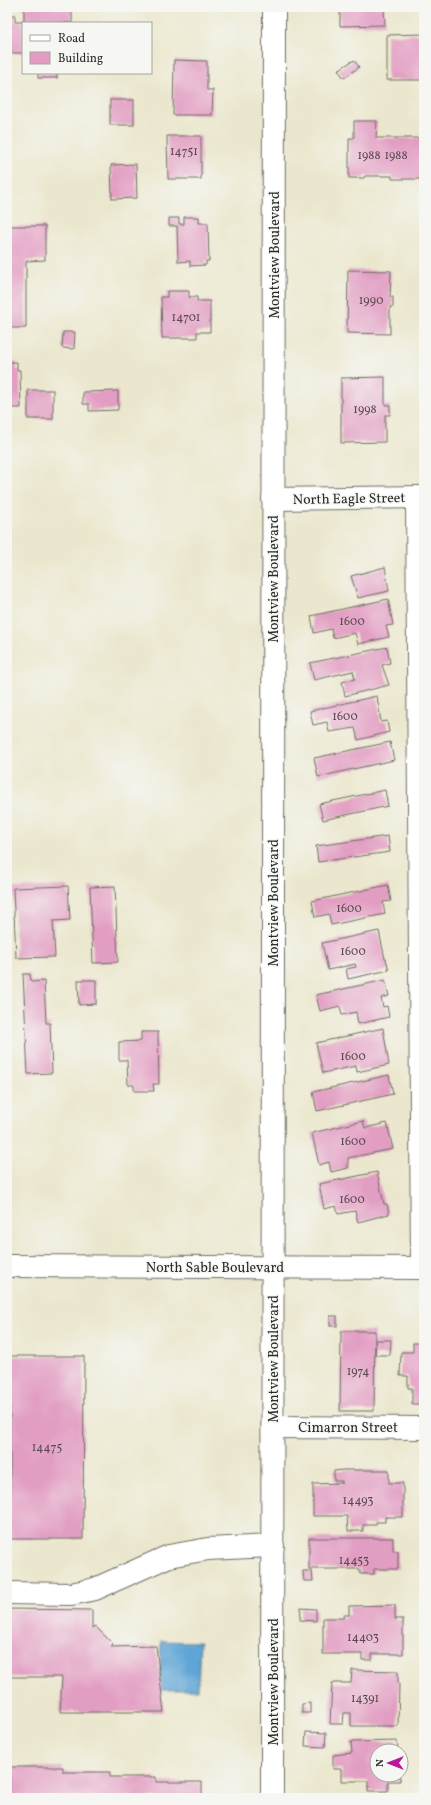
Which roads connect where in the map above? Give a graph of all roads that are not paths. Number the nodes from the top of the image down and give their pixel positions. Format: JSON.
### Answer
{"nodes":[{"id":1,"x":274,"y":7,"type":"edge"},
{"id":2,"x":420,"y":497,"type":"edge"},
{"id":3,"x":273,"y":499,"type":"junction"},
{"id":4,"x":421,"y":641,"type":"edge"},
{"id":5,"x":423,"y":1115,"type":"edge"},
{"id":6,"x":7,"y":1266,"type":"edge"},
{"id":7,"x":273,"y":1267,"type":"junction"},
{"id":8,"x":423,"y":1268,"type":"edge"},
{"id":9,"x":273,"y":1427,"type":"junction"},
{"id":10,"x":424,"y":1428,"type":"edge"},
{"id":11,"x":273,"y":1546,"type":"junction"},
{"id":12,"x":7,"y":1593,"type":"edge"},
{"id":13,"x":272,"y":1798,"type":"edge"}],
"edges":[{"from":1,"to":3,"type":"street","name":"Montview Boulevard"},
{"from":2,"to":3,"type":"street","name":"North Eagle Street"},
{"from":2,"to":4,"type":"street"},
{"from":3,"to":7,"type":"street","name":"Montview Boulevard"},
{"from":4,"to":5,"type":"street"},
{"from":5,"to":8,"type":"street"},
{"from":6,"to":7,"type":"street","name":"North Sable Boulevard"},
{"from":7,"to":8,"type":"street","name":"North Sable Boulevard"},
{"from":7,"to":9,"type":"street","name":"Montview Boulevard"},
{"from":9,"to":10,"type":"street","name":"Cimarron Street"},
{"from":9,"to":11,"type":"street","name":"Montview Boulevard"},
{"from":11,"to":12,"type":"street"},
{"from":11,"to":13,"type":"street","name":"Montview Boulevard"}]}
